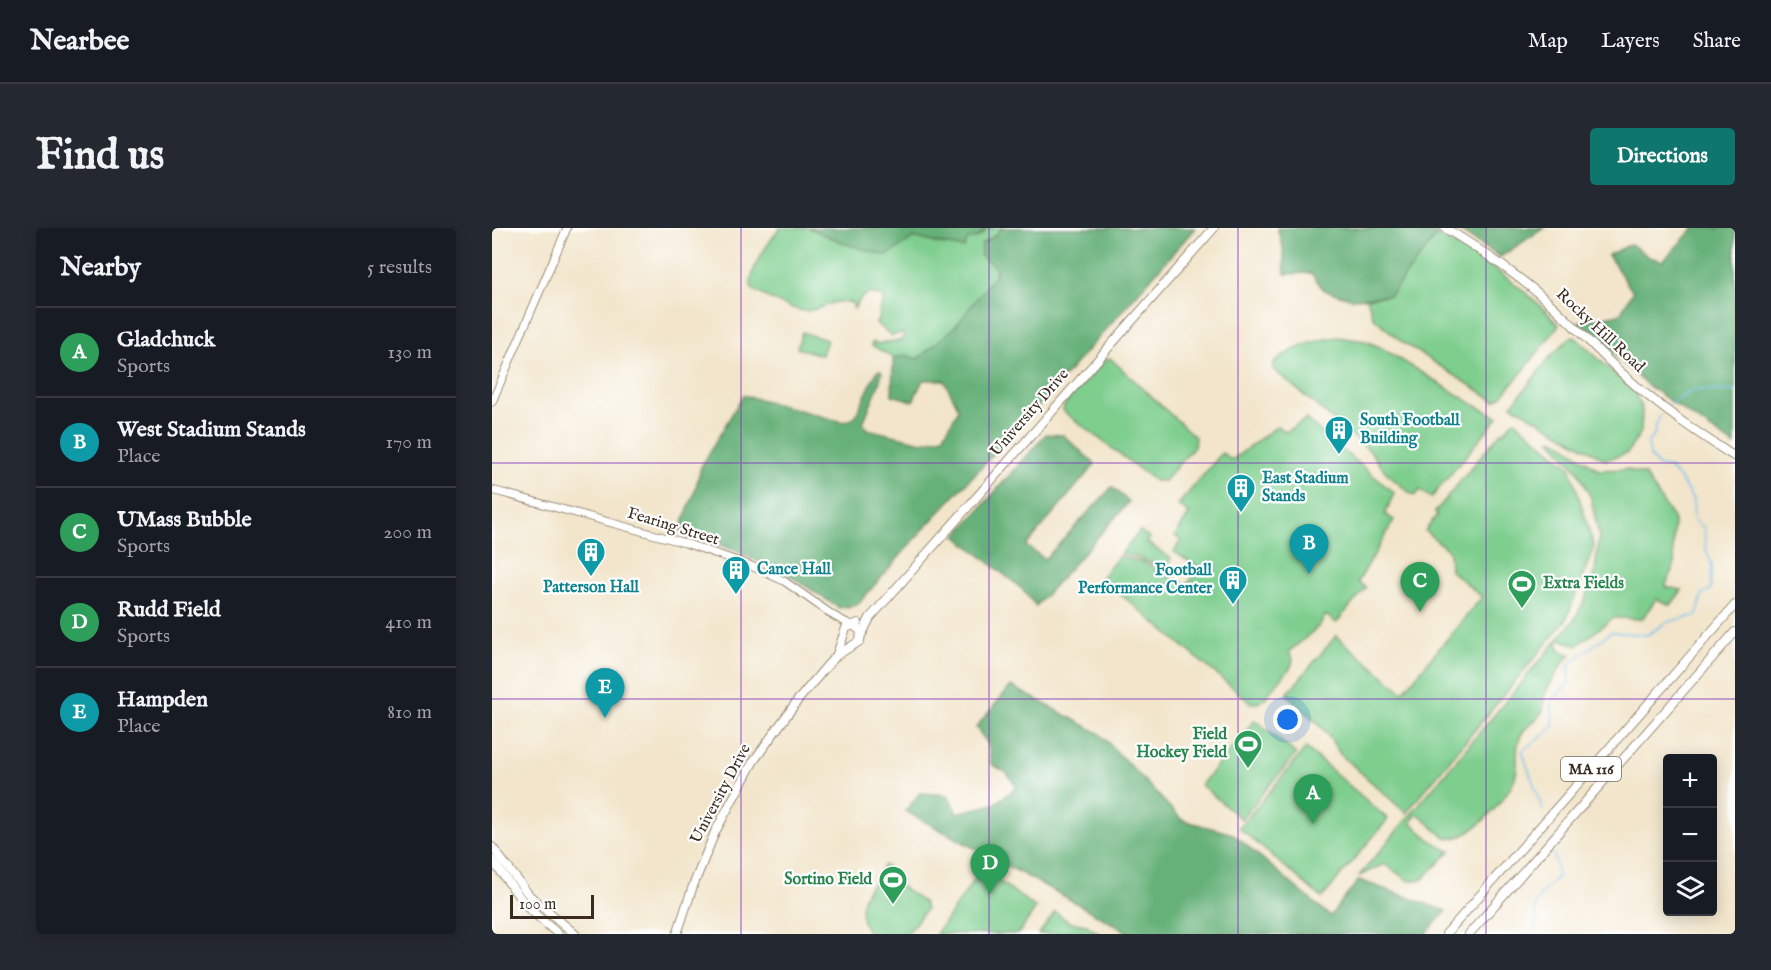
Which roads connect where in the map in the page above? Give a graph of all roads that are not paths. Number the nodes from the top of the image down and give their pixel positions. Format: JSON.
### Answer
{"nodes":[{"id":1,"x":567,"y":228,"type":"edge"},
{"id":2,"x":1214,"y":228,"type":"edge"},
{"id":3,"x":1445,"y":228,"type":"edge"},
{"id":4,"x":492,"y":402,"type":"edge"},
{"id":5,"x":1735,"y":457,"type":"edge"},
{"id":6,"x":492,"y":490,"type":"edge"},
{"id":7,"x":1735,"y":605,"type":"edge"},
{"id":8,"x":834,"y":616,"type":"junction"},
{"id":9,"x":870,"y":618,"type":"junction"},
{"id":10,"x":852,"y":626,"type":"junction"},
{"id":11,"x":1735,"y":632,"type":"edge"},
{"id":12,"x":862,"y":634,"type":"junction"},
{"id":13,"x":843,"y":635,"type":"junction"},
{"id":14,"x":852,"y":644,"type":"junction"},
{"id":15,"x":837,"y":655,"type":"junction"},
{"id":16,"x":492,"y":846,"type":"edge"},
{"id":17,"x":492,"y":860,"type":"edge"},
{"id":18,"x":557,"y":932,"type":"edge"},
{"id":19,"x":574,"y":934,"type":"edge"},
{"id":20,"x":678,"y":934,"type":"edge"},
{"id":21,"x":1446,"y":934,"type":"edge"},
{"id":22,"x":1469,"y":934,"type":"edge"}],
"edges":[{"from":1,"to":4,"type":"street"},
{"from":2,"to":9,"type":"main road","name":"University Drive"},
{"from":3,"to":5,"type":"main road","name":"Rocky Hill Road"},
{"from":6,"to":8,"type":"street","name":"Fearing Street"},
{"from":7,"to":21,"type":"main road","number":"MA 116"},
{"from":8,"to":10,"type":"street","name":"Fearing Street"},
{"from":8,"to":13,"type":"street","name":"Fearing Street"},
{"from":9,"to":10,"type":"main road","name":"University Drive"},
{"from":9,"to":12,"type":"main road","name":"University Drive"},
{"from":10,"to":12,"type":"main road"},
{"from":10,"to":13,"type":"main road","name":"University Drive"},
{"from":11,"to":22,"type":"main road","number":"MA 116"},
{"from":12,"to":14,"type":"main road","name":"University Drive"},
{"from":13,"to":14,"type":"main road"},
{"from":13,"to":15,"type":"main road","name":"University Drive"},
{"from":14,"to":15,"type":"main road","name":"University Drive"},
{"from":15,"to":20,"type":"main road","name":"University Drive"},
{"from":16,"to":18,"type":"main road"},
{"from":17,"to":18,"type":"main road"},
{"from":18,"to":19,"type":"main road"}]}
